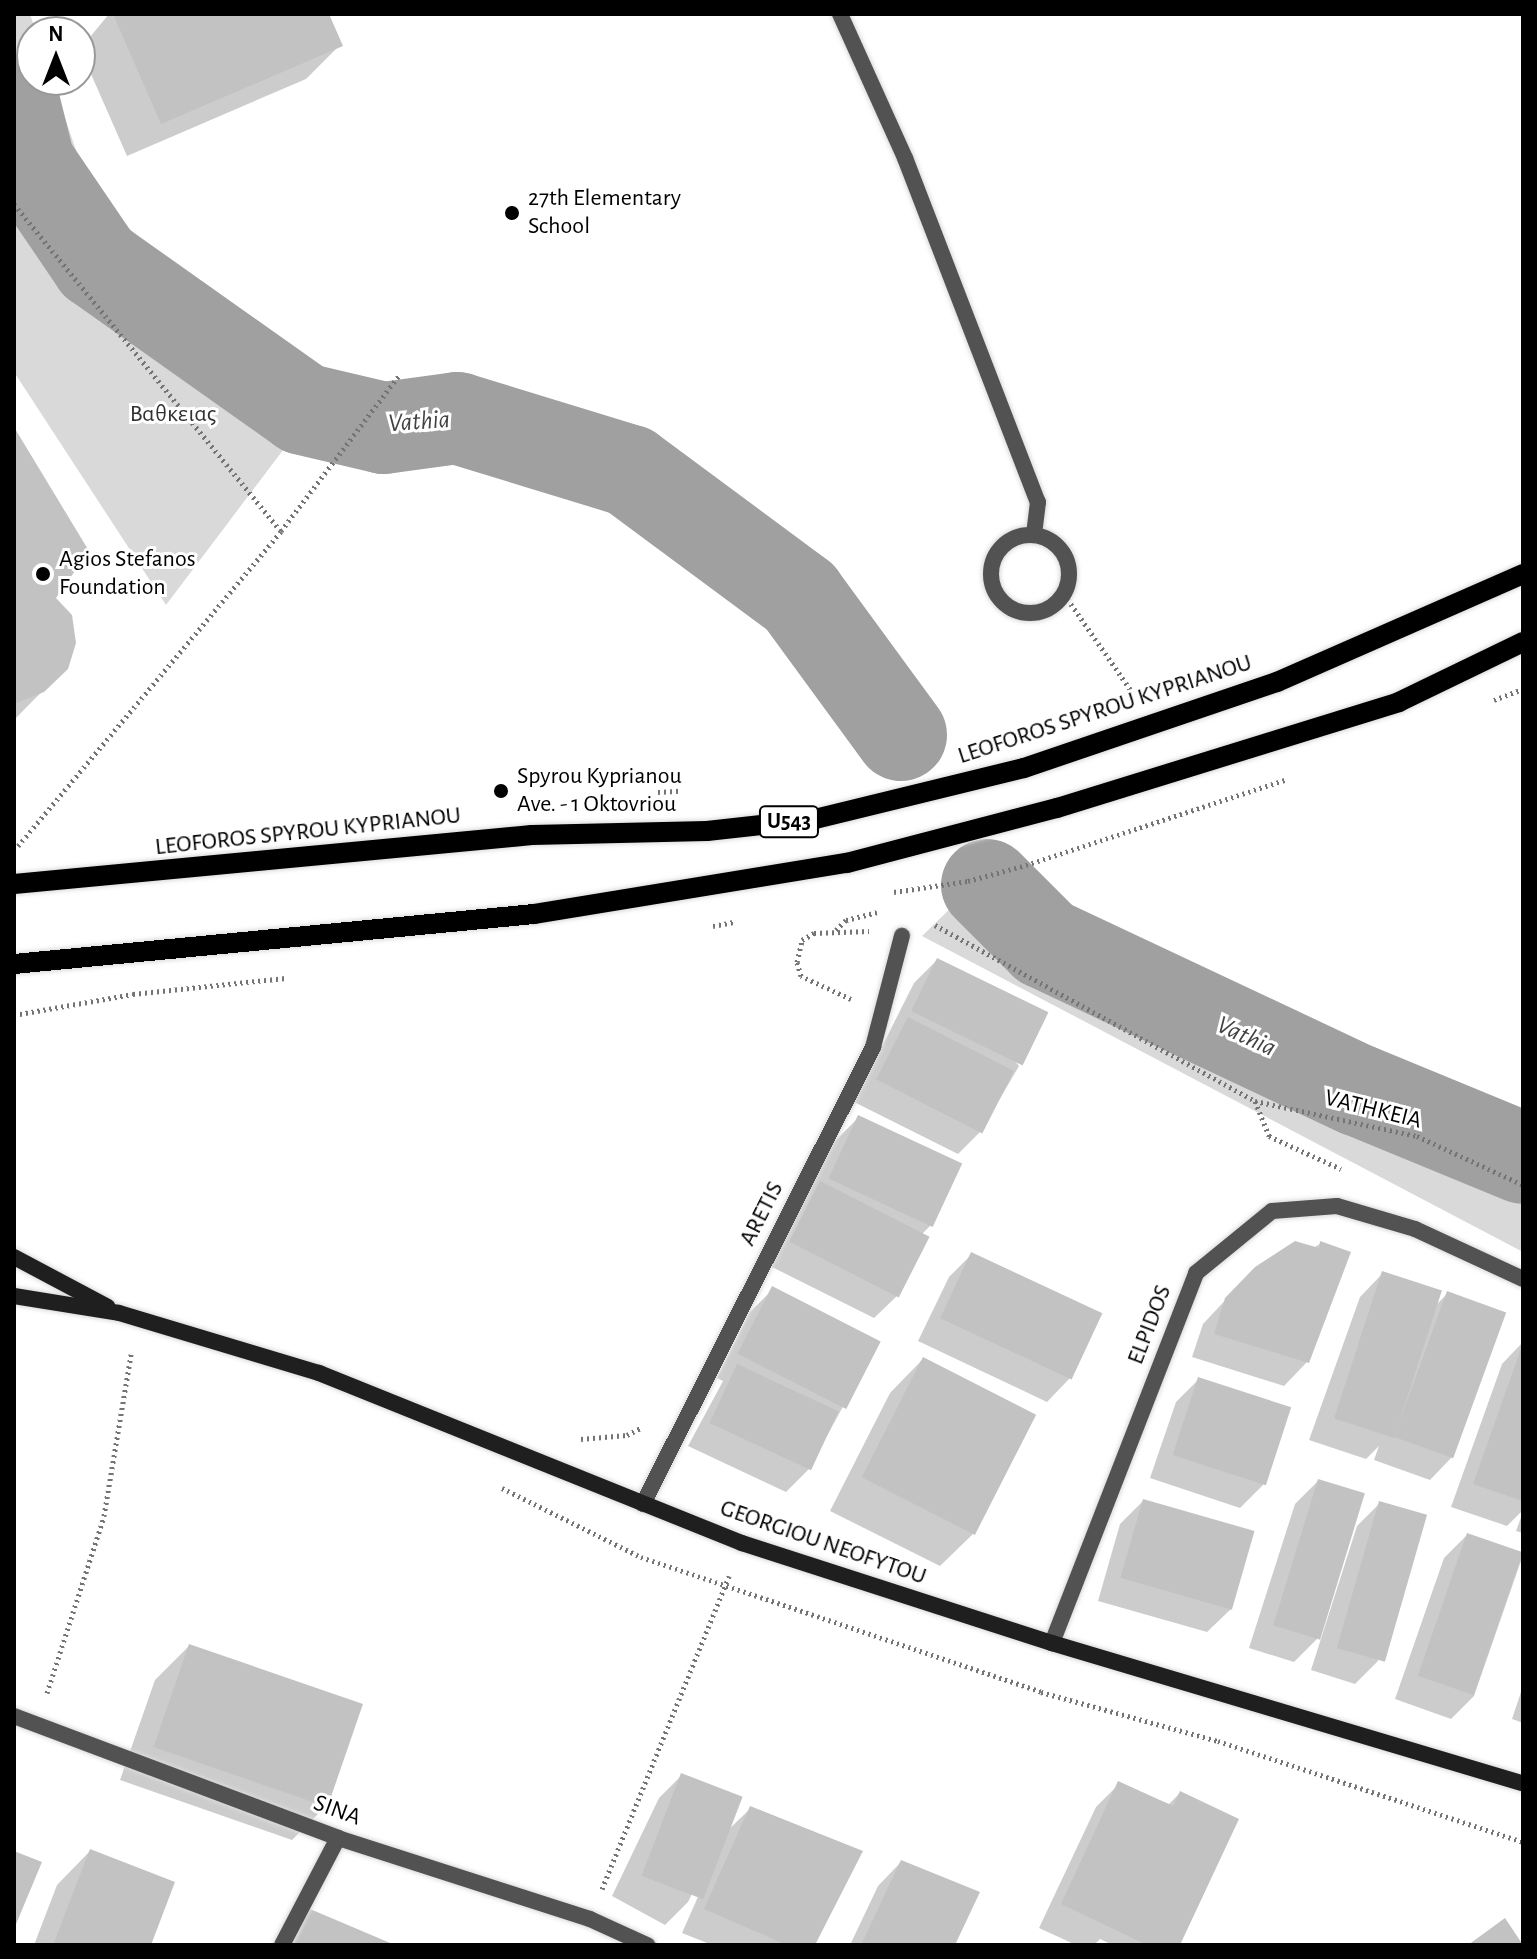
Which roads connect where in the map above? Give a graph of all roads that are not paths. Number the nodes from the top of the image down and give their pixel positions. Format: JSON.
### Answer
{"nodes":[{"id":1,"x":840,"y":14,"type":"edge"},
{"id":2,"x":1034,"y":535,"type":"junction"},
{"id":3,"x":1523,"y":574,"type":"edge"},
{"id":4,"x":1523,"y":642,"type":"edge"},
{"id":5,"x":14,"y":884,"type":"edge"},
{"id":6,"x":902,"y":936,"type":"dead end"},
{"id":7,"x":14,"y":964,"type":"edge"},
{"id":8,"x":21,"y":1261,"type":"edge"},
{"id":9,"x":1523,"y":1279,"type":"edge"},
{"id":10,"x":14,"y":1296,"type":"edge"},
{"id":11,"x":119,"y":1313,"type":"junction"},
{"id":12,"x":643,"y":1504,"type":"junction"},
{"id":13,"x":1052,"y":1643,"type":"junction"},
{"id":14,"x":14,"y":1716,"type":"edge"},
{"id":15,"x":1523,"y":1783,"type":"edge"},
{"id":16,"x":338,"y":1838,"type":"junction"},
{"id":17,"x":282,"y":1945,"type":"edge"},
{"id":18,"x":647,"y":1945,"type":"edge"}],
"edges":[{"from":1,"to":2,"type":"street"},
{"from":2,"to":2,"type":"street"},
{"from":3,"to":5,"type":"main road","name":"LEOFOROS SPYROU KYPRIANOU","number":"U543"},
{"from":4,"to":7,"type":"main road","number":"U543"},
{"from":6,"to":12,"type":"street","name":"ARETIS"},
{"from":8,"to":11,"type":"street","name":"GEORGIOU NEOFYTOU"},
{"from":9,"to":13,"type":"street","name":"ELPIDOS"},
{"from":10,"to":11,"type":"street","name":"GEORGIOU NEOFYTOU"},
{"from":11,"to":12,"type":"street","name":"GEORGIOU NEOFYTOU"},
{"from":12,"to":13,"type":"street","name":"GEORGIOU NEOFYTOU"},
{"from":13,"to":15,"type":"street","name":"GEORGIOU NEOFYTOU"},
{"from":14,"to":16,"type":"street","name":"SINA"},
{"from":16,"to":17,"type":"street"},
{"from":16,"to":18,"type":"street","name":"SINA"}]}
